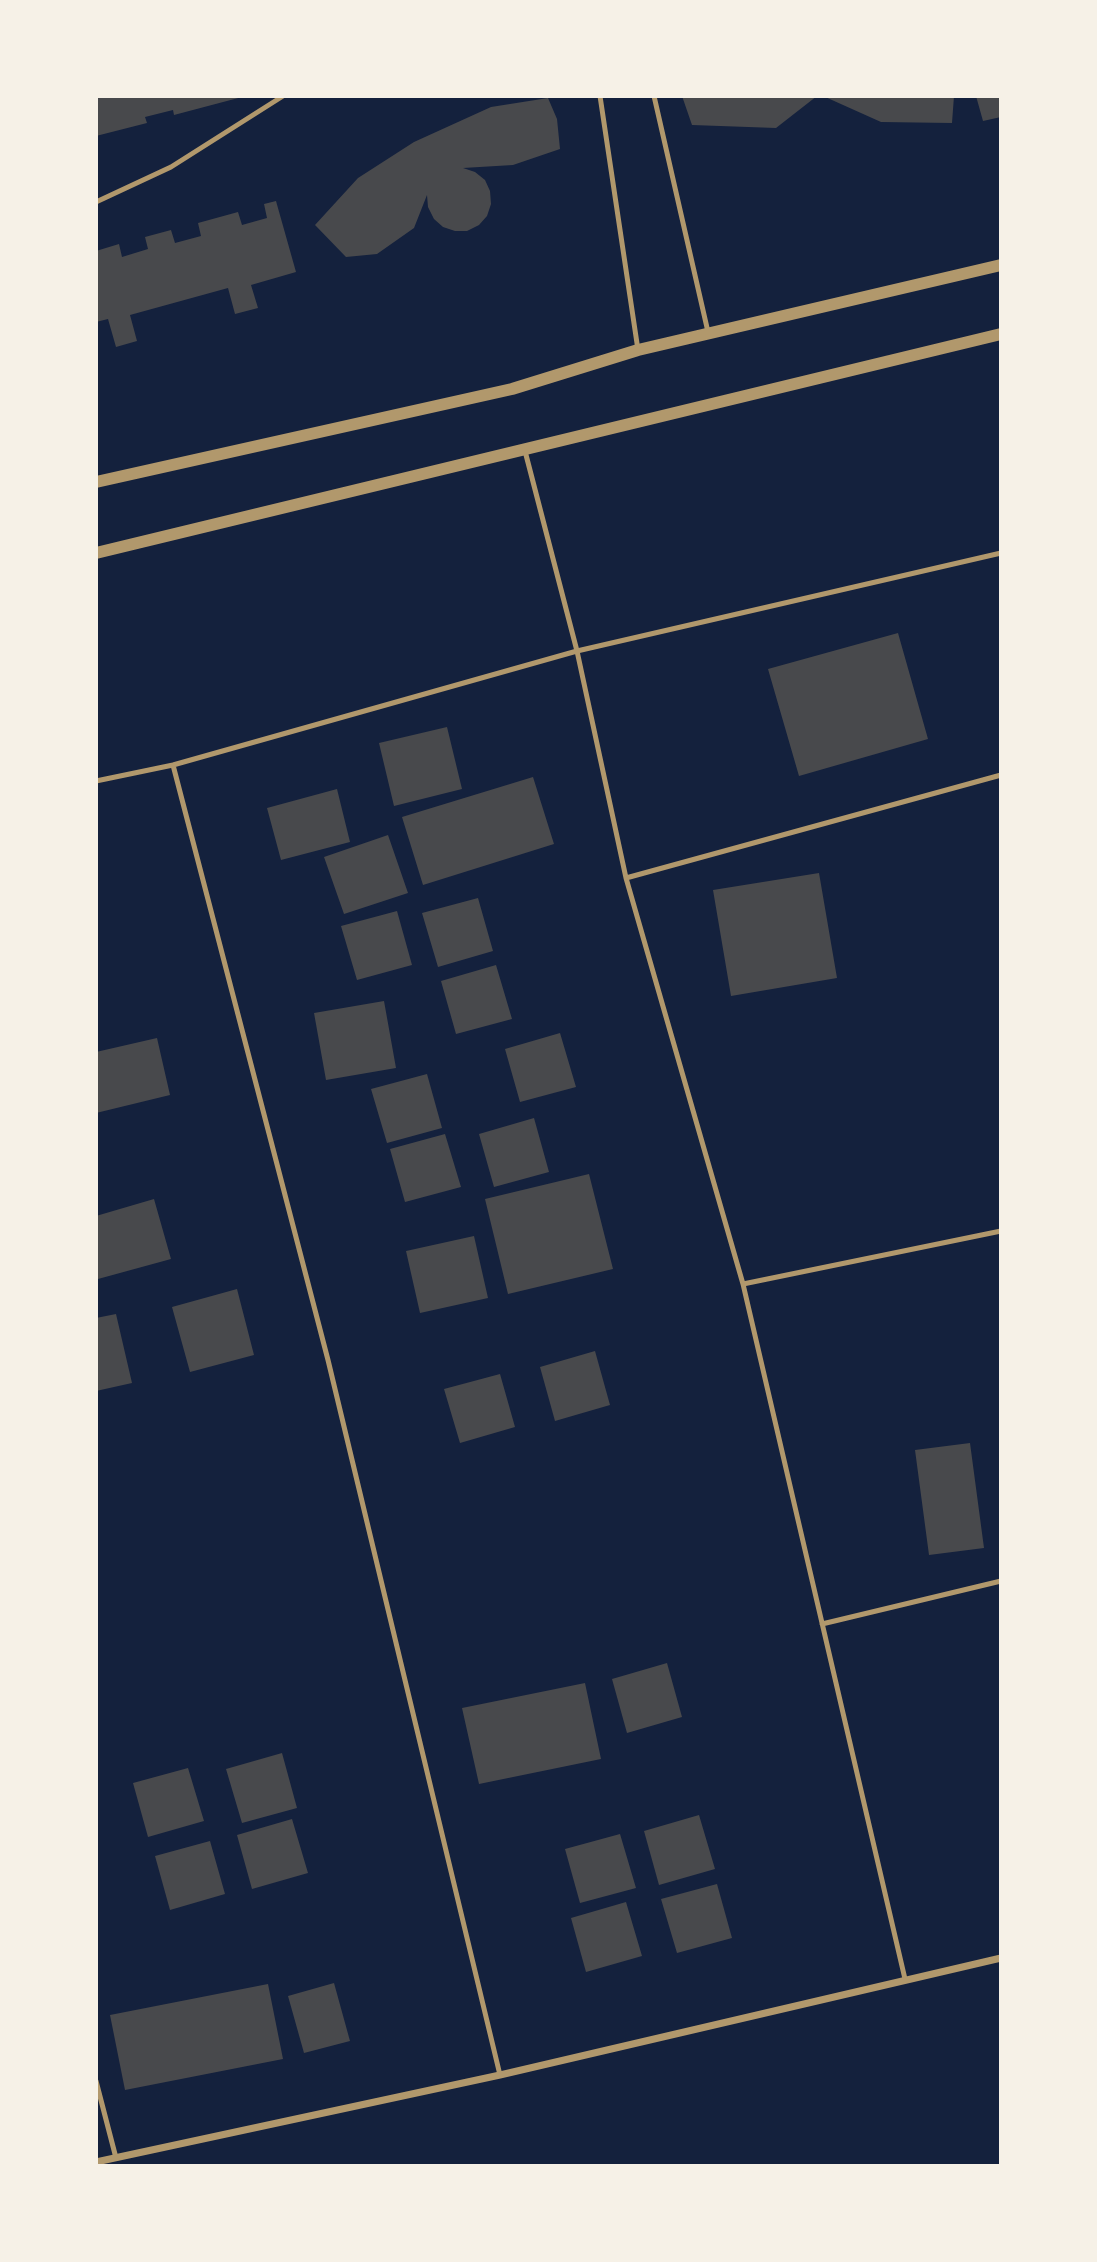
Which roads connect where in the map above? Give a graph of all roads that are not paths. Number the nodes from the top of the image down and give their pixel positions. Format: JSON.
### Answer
{"nodes":[{"id":1,"x":283,"y":96,"type":"edge"},
{"id":2,"x":600,"y":96,"type":"edge"},
{"id":3,"x":654,"y":96,"type":"edge"},
{"id":4,"x":96,"y":202,"type":"edge"},
{"id":5,"x":1001,"y":265,"type":"edge"},
{"id":6,"x":708,"y":333,"type":"junction"},
{"id":7,"x":1001,"y":334,"type":"edge"},
{"id":8,"x":638,"y":350,"type":"junction"},
{"id":9,"x":525,"y":450,"type":"junction"},
{"id":10,"x":96,"y":482,"type":"edge"},
{"id":11,"x":96,"y":552,"type":"edge"},
{"id":12,"x":1001,"y":553,"type":"edge"},
{"id":13,"x":577,"y":651,"type":"junction"},
{"id":14,"x":173,"y":765,"type":"junction"},
{"id":15,"x":1001,"y":775,"type":"edge"},
{"id":16,"x":96,"y":781,"type":"edge"},
{"id":17,"x":626,"y":878,"type":"junction"},
{"id":18,"x":1001,"y":1231,"type":"edge"},
{"id":19,"x":743,"y":1284,"type":"junction"},
{"id":20,"x":1001,"y":1581,"type":"edge"},
{"id":21,"x":822,"y":1624,"type":"junction"},
{"id":22,"x":1001,"y":1958,"type":"edge"},
{"id":23,"x":905,"y":1979,"type":"junction"},
{"id":24,"x":500,"y":2075,"type":"junction"},
{"id":25,"x":96,"y":2081,"type":"edge"},
{"id":26,"x":96,"y":2162,"type":"edge"},
{"id":27,"x":116,"y":2162,"type":"edge"}],
"edges":[{"from":1,"to":4,"type":"lane"},
{"from":2,"to":8,"type":"lane"},
{"from":3,"to":6,"type":"lane"},
{"from":5,"to":6,"type":"street"},
{"from":6,"to":8,"type":"street"},
{"from":7,"to":9,"type":"street"},
{"from":8,"to":10,"type":"street"},
{"from":9,"to":11,"type":"street"},
{"from":9,"to":13,"type":"lane"},
{"from":12,"to":13,"type":"lane"},
{"from":13,"to":14,"type":"lane"},
{"from":13,"to":17,"type":"lane"},
{"from":14,"to":16,"type":"lane"},
{"from":14,"to":24,"type":"lane"},
{"from":15,"to":17,"type":"lane"},
{"from":17,"to":19,"type":"lane"},
{"from":18,"to":19,"type":"lane"},
{"from":19,"to":21,"type":"lane"},
{"from":20,"to":21,"type":"lane"},
{"from":21,"to":23,"type":"lane"},
{"from":22,"to":23,"type":"street"},
{"from":23,"to":24,"type":"street"},
{"from":24,"to":27,"type":"street"},
{"from":25,"to":27,"type":"lane"},
{"from":26,"to":27,"type":"street"}]}
